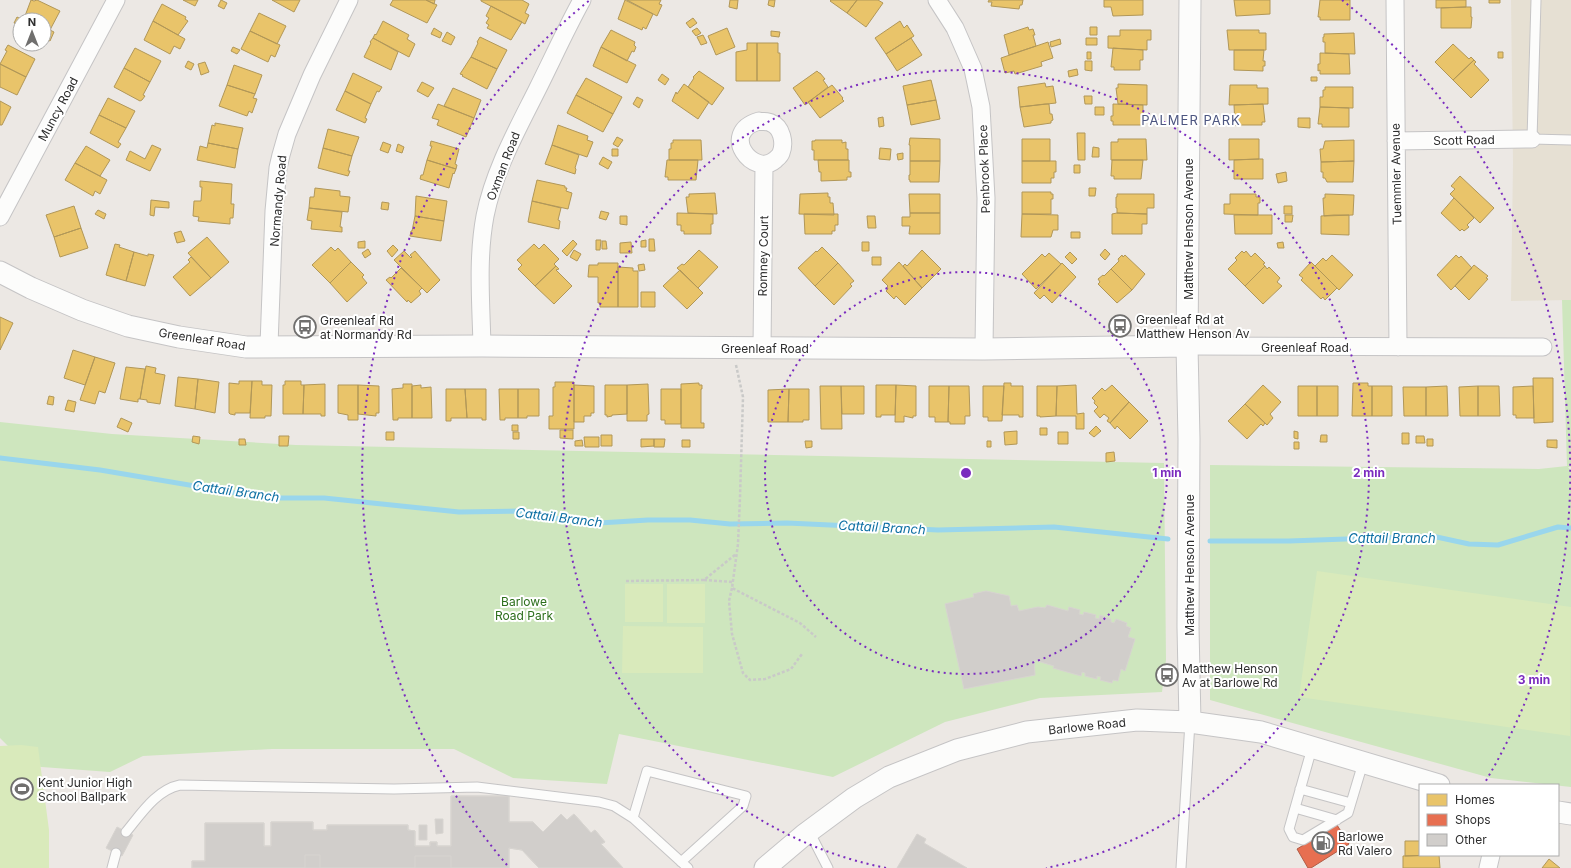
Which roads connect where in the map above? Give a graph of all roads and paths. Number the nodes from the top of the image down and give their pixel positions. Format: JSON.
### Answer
{"nodes":[{"id":1,"x":116,"y":0,"type":"edge"},
{"id":2,"x":349,"y":0,"type":"edge"},
{"id":3,"x":582,"y":0,"type":"edge"},
{"id":4,"x":937,"y":0,"type":"edge"},
{"id":5,"x":1190,"y":0,"type":"edge"},
{"id":6,"x":1395,"y":0,"type":"edge"},
{"id":7,"x":1536,"y":0,"type":"edge"},
{"id":8,"x":1532,"y":139,"type":"junction"},
{"id":9,"x":1571,"y":140,"type":"edge"},
{"id":10,"x":1396,"y":141,"type":"junction"},
{"id":11,"x":764,"y":164,"type":"dead end"},
{"id":12,"x":0,"y":217,"type":"edge"},
{"id":13,"x":0,"y":272,"type":"edge"},
{"id":14,"x":269,"y":345,"type":"junction"},
{"id":15,"x":482,"y":346,"type":"junction"},
{"id":16,"x":1187,"y":346,"type":"junction"},
{"id":17,"x":731,"y":347,"type":"junction"},
{"id":18,"x":1398,"y":347,"type":"junction"},
{"id":19,"x":1543,"y":347,"type":"dead end"},
{"id":20,"x":762,"y":348,"type":"junction"},
{"id":21,"x":984,"y":349,"type":"junction"},
{"id":22,"x":736,"y":554,"type":"junction"},
{"id":23,"x":704,"y":580,"type":"junction"},
{"id":24,"x":626,"y":581,"type":"dead end"},
{"id":25,"x":733,"y":582,"type":"junction"},
{"id":26,"x":732,"y":588,"type":"junction"},
{"id":27,"x":816,"y":637,"type":"dead end"},
{"id":28,"x":802,"y":654,"type":"dead end"},
{"id":29,"x":1190,"y":722,"type":"junction"},
{"id":30,"x":1312,"y":748,"type":"junction"},
{"id":31,"x":1363,"y":763,"type":"junction"},
{"id":32,"x":1436,"y":784,"type":"edge"},
{"id":33,"x":1300,"y":789,"type":"junction"},
{"id":34,"x":1351,"y":803,"type":"junction"},
{"id":35,"x":1295,"y":808,"type":"junction"},
{"id":36,"x":1559,"y":812,"type":"edge"},
{"id":37,"x":1571,"y":814,"type":"edge"},
{"id":38,"x":633,"y":818,"type":"junction"},
{"id":39,"x":1337,"y":820,"type":"junction"},
{"id":40,"x":809,"y":831,"type":"junction"},
{"id":41,"x":126,"y":832,"type":"dead end"},
{"id":42,"x":116,"y":853,"type":"dead end"},
{"id":43,"x":1491,"y":856,"type":"edge"},
{"id":44,"x":684,"y":865,"type":"edge"},
{"id":45,"x":112,"y":868,"type":"edge"},
{"id":46,"x":765,"y":868,"type":"edge"},
{"id":47,"x":828,"y":868,"type":"edge"},
{"id":48,"x":1182,"y":868,"type":"edge"},
{"id":49,"x":1488,"y":868,"type":"edge"}],
"edges":[{"from":1,"to":12,"type":"street","name":"Muncy Road"},
{"from":2,"to":14,"type":"street","name":"Normandy Road"},
{"from":3,"to":15,"type":"street","name":"Oxman Road"},
{"from":4,"to":21,"type":"street","name":"Penbrook Place"},
{"from":5,"to":16,"type":"street","name":"Matthew Henson Avenue"},
{"from":6,"to":10,"type":"street","name":"Tuemmler Avenue"},
{"from":7,"to":8,"type":"lane"},
{"from":8,"to":9,"type":"lane"},
{"from":8,"to":10,"type":"street","name":"Scott Road"},
{"from":10,"to":18,"type":"street","name":"Tuemmler Avenue"},
{"from":11,"to":20,"type":"street","name":"Romney Court"},
{"from":13,"to":14,"type":"street","name":"Greenleaf Road"},
{"from":14,"to":15,"type":"street","name":"Greenleaf Road"},
{"from":15,"to":17,"type":"street","name":"Greenleaf Road"},
{"from":16,"to":18,"type":"street","name":"Greenleaf Road"},
{"from":16,"to":21,"type":"street","name":"Greenleaf Road"},
{"from":16,"to":29,"type":"street","name":"Matthew Henson Avenue"},
{"from":17,"to":20,"type":"street","name":"Greenleaf Road"},
{"from":17,"to":22,"type":"path"},
{"from":18,"to":19,"type":"street","name":"Greenleaf Road"},
{"from":20,"to":21,"type":"street","name":"Greenleaf Road"},
{"from":22,"to":23,"type":"path"},
{"from":22,"to":25,"type":"path"},
{"from":23,"to":24,"type":"path"},
{"from":23,"to":25,"type":"path"},
{"from":25,"to":26,"type":"path"},
{"from":26,"to":27,"type":"path"},
{"from":26,"to":28,"type":"path"},
{"from":29,"to":30,"type":"street","name":"Barlowe Road"},
{"from":29,"to":40,"type":"street","name":"Barlowe Road"},
{"from":29,"to":48,"type":"lane"},
{"from":30,"to":31,"type":"street","name":"Barlowe Road"},
{"from":30,"to":33,"type":"lane"},
{"from":31,"to":32,"type":"street","name":"Barlowe Road"},
{"from":31,"to":34,"type":"lane"},
{"from":33,"to":34,"type":"lane"},
{"from":33,"to":35,"type":"lane"},
{"from":34,"to":39,"type":"lane"},
{"from":35,"to":39,"type":"lane"},
{"from":35,"to":39,"type":"lane"},
{"from":36,"to":37,"type":"street"},
{"from":38,"to":41,"type":"lane"},
{"from":38,"to":44,"type":"lane"},
{"from":38,"to":44,"type":"lane"},
{"from":40,"to":46,"type":"street","name":"Barlowe Road"},
{"from":40,"to":47,"type":"lane"},
{"from":42,"to":45,"type":"lane"},
{"from":43,"to":49,"type":"street"}]}
